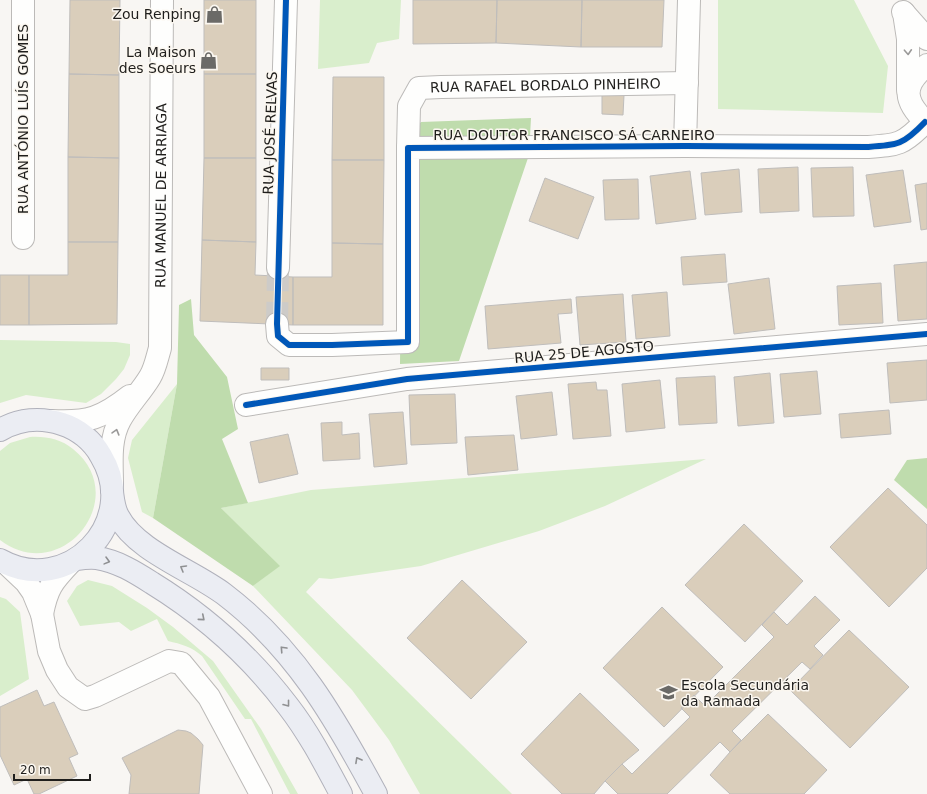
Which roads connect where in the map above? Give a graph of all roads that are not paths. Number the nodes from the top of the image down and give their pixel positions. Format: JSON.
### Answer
{"nodes":[{"id":1,"x":23,"y":0,"type":"edge"},
{"id":2,"x":162,"y":0,"type":"edge"},
{"id":3,"x":286,"y":0,"type":"edge"},
{"id":4,"x":689,"y":0,"type":"edge"},
{"id":5,"x":901,"y":7,"type":"edge"},
{"id":6,"x":927,"y":38,"type":"edge"},
{"id":7,"x":927,"y":65,"type":"edge"},
{"id":8,"x":687,"y":83,"type":"junction"},
{"id":9,"x":908,"y":90,"type":"junction"},
{"id":10,"x":926,"y":122,"type":"edge"},
{"id":11,"x":685,"y":146,"type":"junction"},
{"id":12,"x":408,"y":148,"type":"junction"},
{"id":13,"x":23,"y":238,"type":"dead end"},
{"id":14,"x":278,"y":268,"type":"tunnel mouth"},
{"id":15,"x":277,"y":324,"type":"tunnel mouth"},
{"id":16,"x":927,"y":334,"type":"edge"},
{"id":17,"x":142,"y":387,"type":"junction"},
{"id":18,"x":246,"y":406,"type":"dead end"},
{"id":19,"x":52,"y":421,"type":"junction"},
{"id":20,"x":1,"y":429,"type":"edge"},
{"id":21,"x":112,"y":489,"type":"junction"},
{"id":22,"x":73,"y":561,"type":"junction"},
{"id":23,"x":2,"y":562,"type":"edge"},
{"id":24,"x":42,"y":614,"type":"junction"},
{"id":25,"x":261,"y":794,"type":"edge"},
{"id":26,"x":341,"y":794,"type":"edge"},
{"id":27,"x":376,"y":794,"type":"edge"}],
"edges":[{"from":1,"to":13,"type":"street","name":"RUA ANTÓNIO LUÍS GOMES"},
{"from":2,"to":17,"type":"street","name":"RUA MANUEL DE ARRIAGA"},
{"from":3,"to":14,"type":"street","name":"RUA JOSÉ RELVAS"},
{"from":4,"to":8,"type":"street"},
{"from":5,"to":6,"type":"street"},
{"from":5,"to":9,"type":"street","one_way":true},
{"from":7,"to":9,"type":"street"},
{"from":8,"to":11,"type":"street"},
{"from":8,"to":12,"type":"street","name":"RUA RAFAEL BORDALO PINHEIRO"},
{"from":9,"to":10,"type":"street"},
{"from":10,"to":11,"type":"street","name":"RUA DOUTOR FRANCISCO SÁ CARNEIRO"},
{"from":11,"to":12,"type":"street","name":"RUA DOUTOR FRANCISCO SÁ CARNEIRO"},
{"from":12,"to":15,"type":"street"},
{"from":16,"to":18,"type":"street","name":"RUA 25 DE AGOSTO"},
{"from":17,"to":19,"type":"street","name":"RUA MANUEL DE ARRIAGA"},
{"from":21,"to":17,"type":"street","name":"RUA MANUEL DE ARRIAGA","one_way":true},
{"from":19,"to":20,"type":"main road"},
{"from":19,"to":21,"type":"main road"},
{"from":21,"to":22,"type":"main road"},
{"from":27,"to":21,"type":"main road","one_way":true},
{"from":22,"to":23,"type":"main road"},
{"from":22,"to":24,"type":"street"},
{"from":22,"to":26,"type":"main road","one_way":true},
{"from":23,"to":24,"type":"street"},
{"from":24,"to":25,"type":"street"}]}
